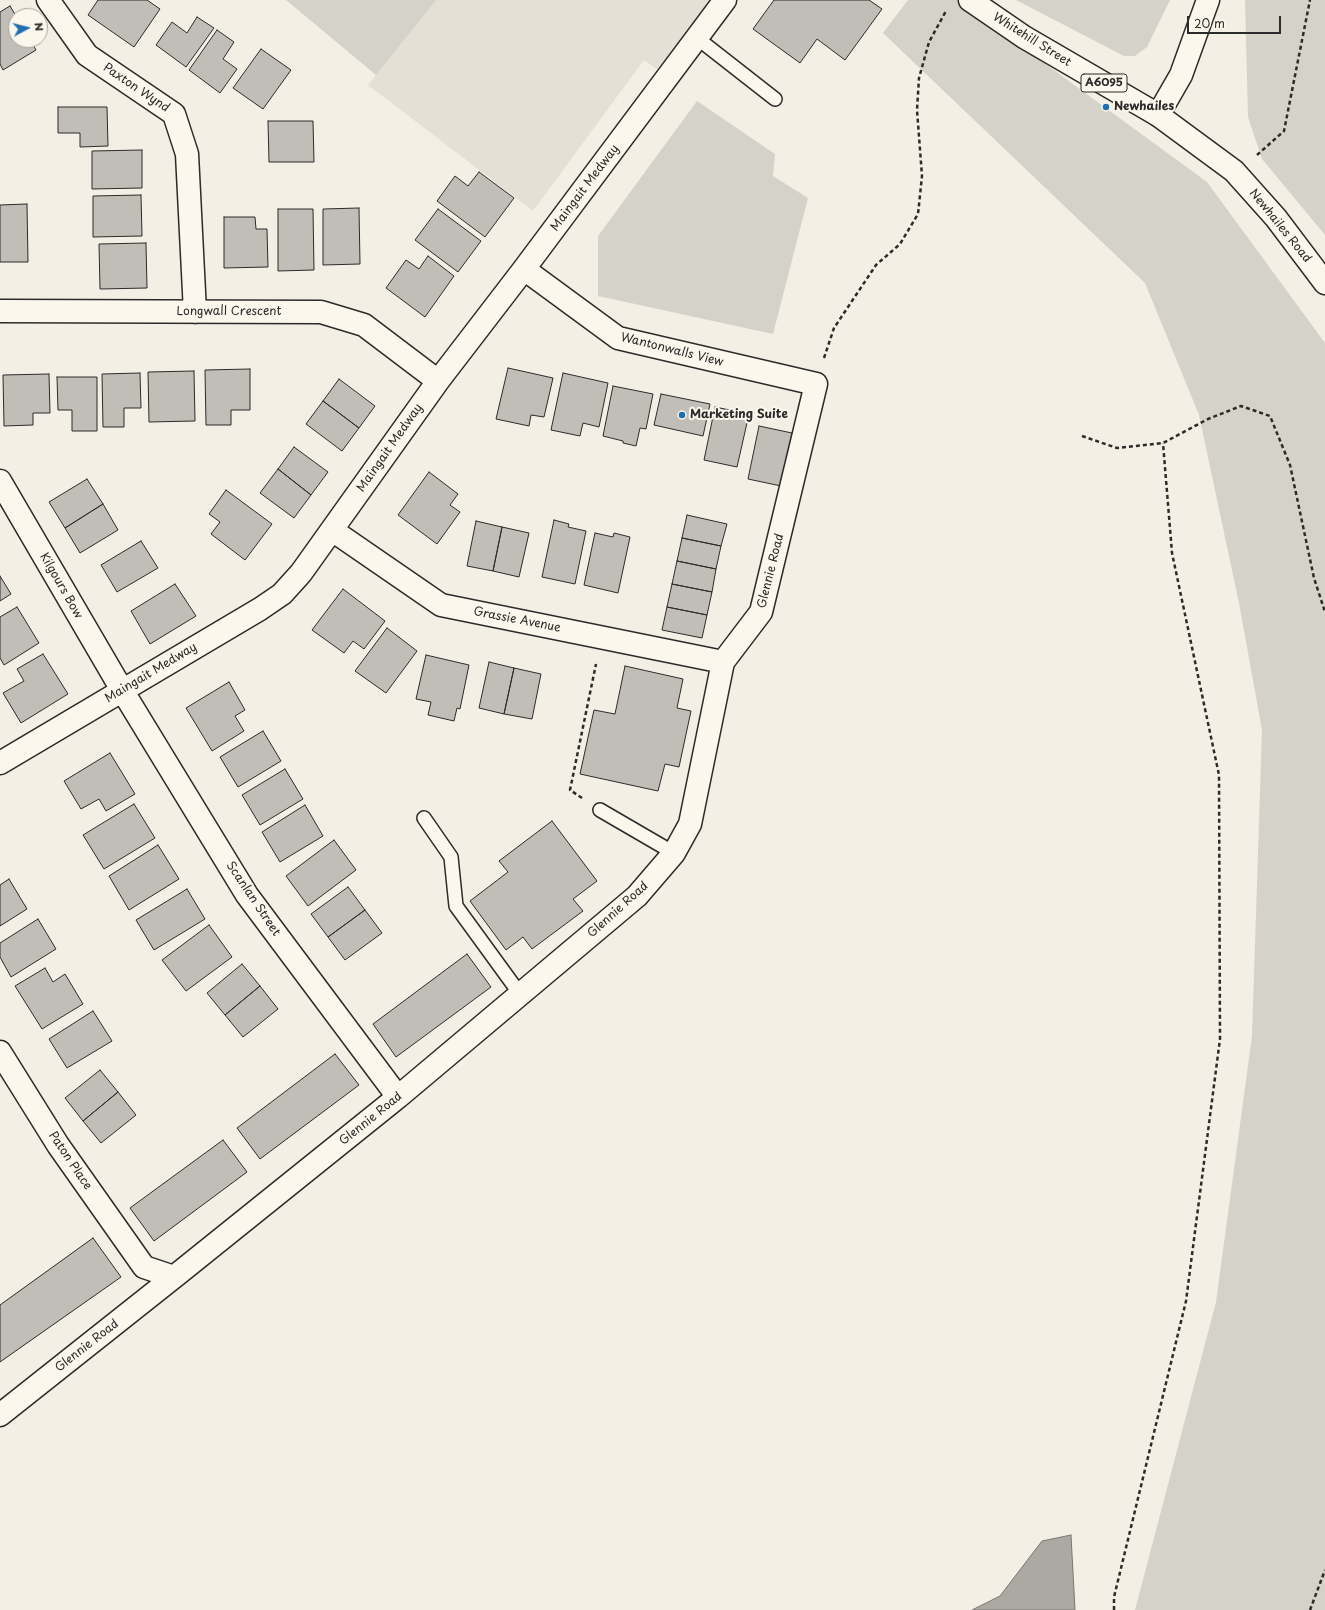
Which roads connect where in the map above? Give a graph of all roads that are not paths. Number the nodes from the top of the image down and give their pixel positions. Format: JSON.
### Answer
{"nodes":[{"id":1,"x":48,"y":0,"type":"edge"},
{"id":2,"x":725,"y":0,"type":"edge"},
{"id":3,"x":970,"y":0,"type":"edge"},
{"id":4,"x":1208,"y":0,"type":"edge"},
{"id":5,"x":697,"y":38,"type":"junction"},
{"id":6,"x":776,"y":99,"type":"dead end"},
{"id":7,"x":1158,"y":115,"type":"junction"},
{"id":8,"x":1234,"y":171,"type":"joint"},
{"id":9,"x":524,"y":269,"type":"junction"},
{"id":10,"x":1325,"y":283,"type":"edge"},
{"id":11,"x":0,"y":311,"type":"edge"},
{"id":12,"x":195,"y":312,"type":"junction"},
{"id":13,"x":438,"y":381,"type":"junction"},
{"id":14,"x":816,"y":384,"type":"joint"},
{"id":15,"x":0,"y":481,"type":"edge"},
{"id":16,"x":332,"y":530,"type":"junction"},
{"id":17,"x":723,"y":662,"type":"junction"},
{"id":18,"x":122,"y":690,"type":"junction"},
{"id":19,"x":0,"y":763,"type":"edge"},
{"id":20,"x":600,"y":810,"type":"road end"},
{"id":21,"x":424,"y":818,"type":"dead end"},
{"id":22,"x":674,"y":853,"type":"junction"},
{"id":23,"x":520,"y":994,"type":"junction"},
{"id":24,"x":0,"y":1052,"type":"edge"},
{"id":25,"x":398,"y":1097,"type":"junction"},
{"id":26,"x":174,"y":1277,"type":"junction"},
{"id":27,"x":0,"y":1414,"type":"edge"}],
"edges":[{"from":1,"to":12,"type":"street","name":"Paxton Wynd"},
{"from":2,"to":5,"type":"street"},
{"from":3,"to":7,"type":"street","name":"Whitehill Street","number":"A6095"},
{"from":4,"to":7,"type":"street"},
{"from":5,"to":6,"type":"lane"},
{"from":5,"to":9,"type":"street","name":"Maingait Medway"},
{"from":7,"to":8,"type":"street","name":"Whitehill Street","number":"A6095"},
{"from":8,"to":10,"type":"street","name":"Newhailes Road","number":"A6095"},
{"from":9,"to":13,"type":"street","name":"Maingait Medway"},
{"from":9,"to":14,"type":"street","name":"Wantonwalls View"},
{"from":11,"to":12,"type":"street","name":"Longwall Crescent"},
{"from":12,"to":13,"type":"street","name":"Longwall Crescent"},
{"from":13,"to":16,"type":"street","name":"Maingait Medway"},
{"from":14,"to":17,"type":"street","name":"Glennie Road"},
{"from":15,"to":18,"type":"street","name":"Kilgours Bow"},
{"from":16,"to":17,"type":"street","name":"Grassie Avenue"},
{"from":16,"to":18,"type":"street","name":"Maingait Medway"},
{"from":17,"to":22,"type":"street","name":"Glennie Road"},
{"from":18,"to":19,"type":"street","name":"Maingait Medway"},
{"from":18,"to":25,"type":"street","name":"Scanlan Street"},
{"from":20,"to":22,"type":"lane"},
{"from":21,"to":23,"type":"lane"},
{"from":22,"to":23,"type":"street","name":"Glennie Road"},
{"from":23,"to":25,"type":"street","name":"Glennie Road"},
{"from":24,"to":26,"type":"street","name":"Paton Place"},
{"from":25,"to":26,"type":"street","name":"Glennie Road"},
{"from":26,"to":27,"type":"street","name":"Glennie Road"}]}
